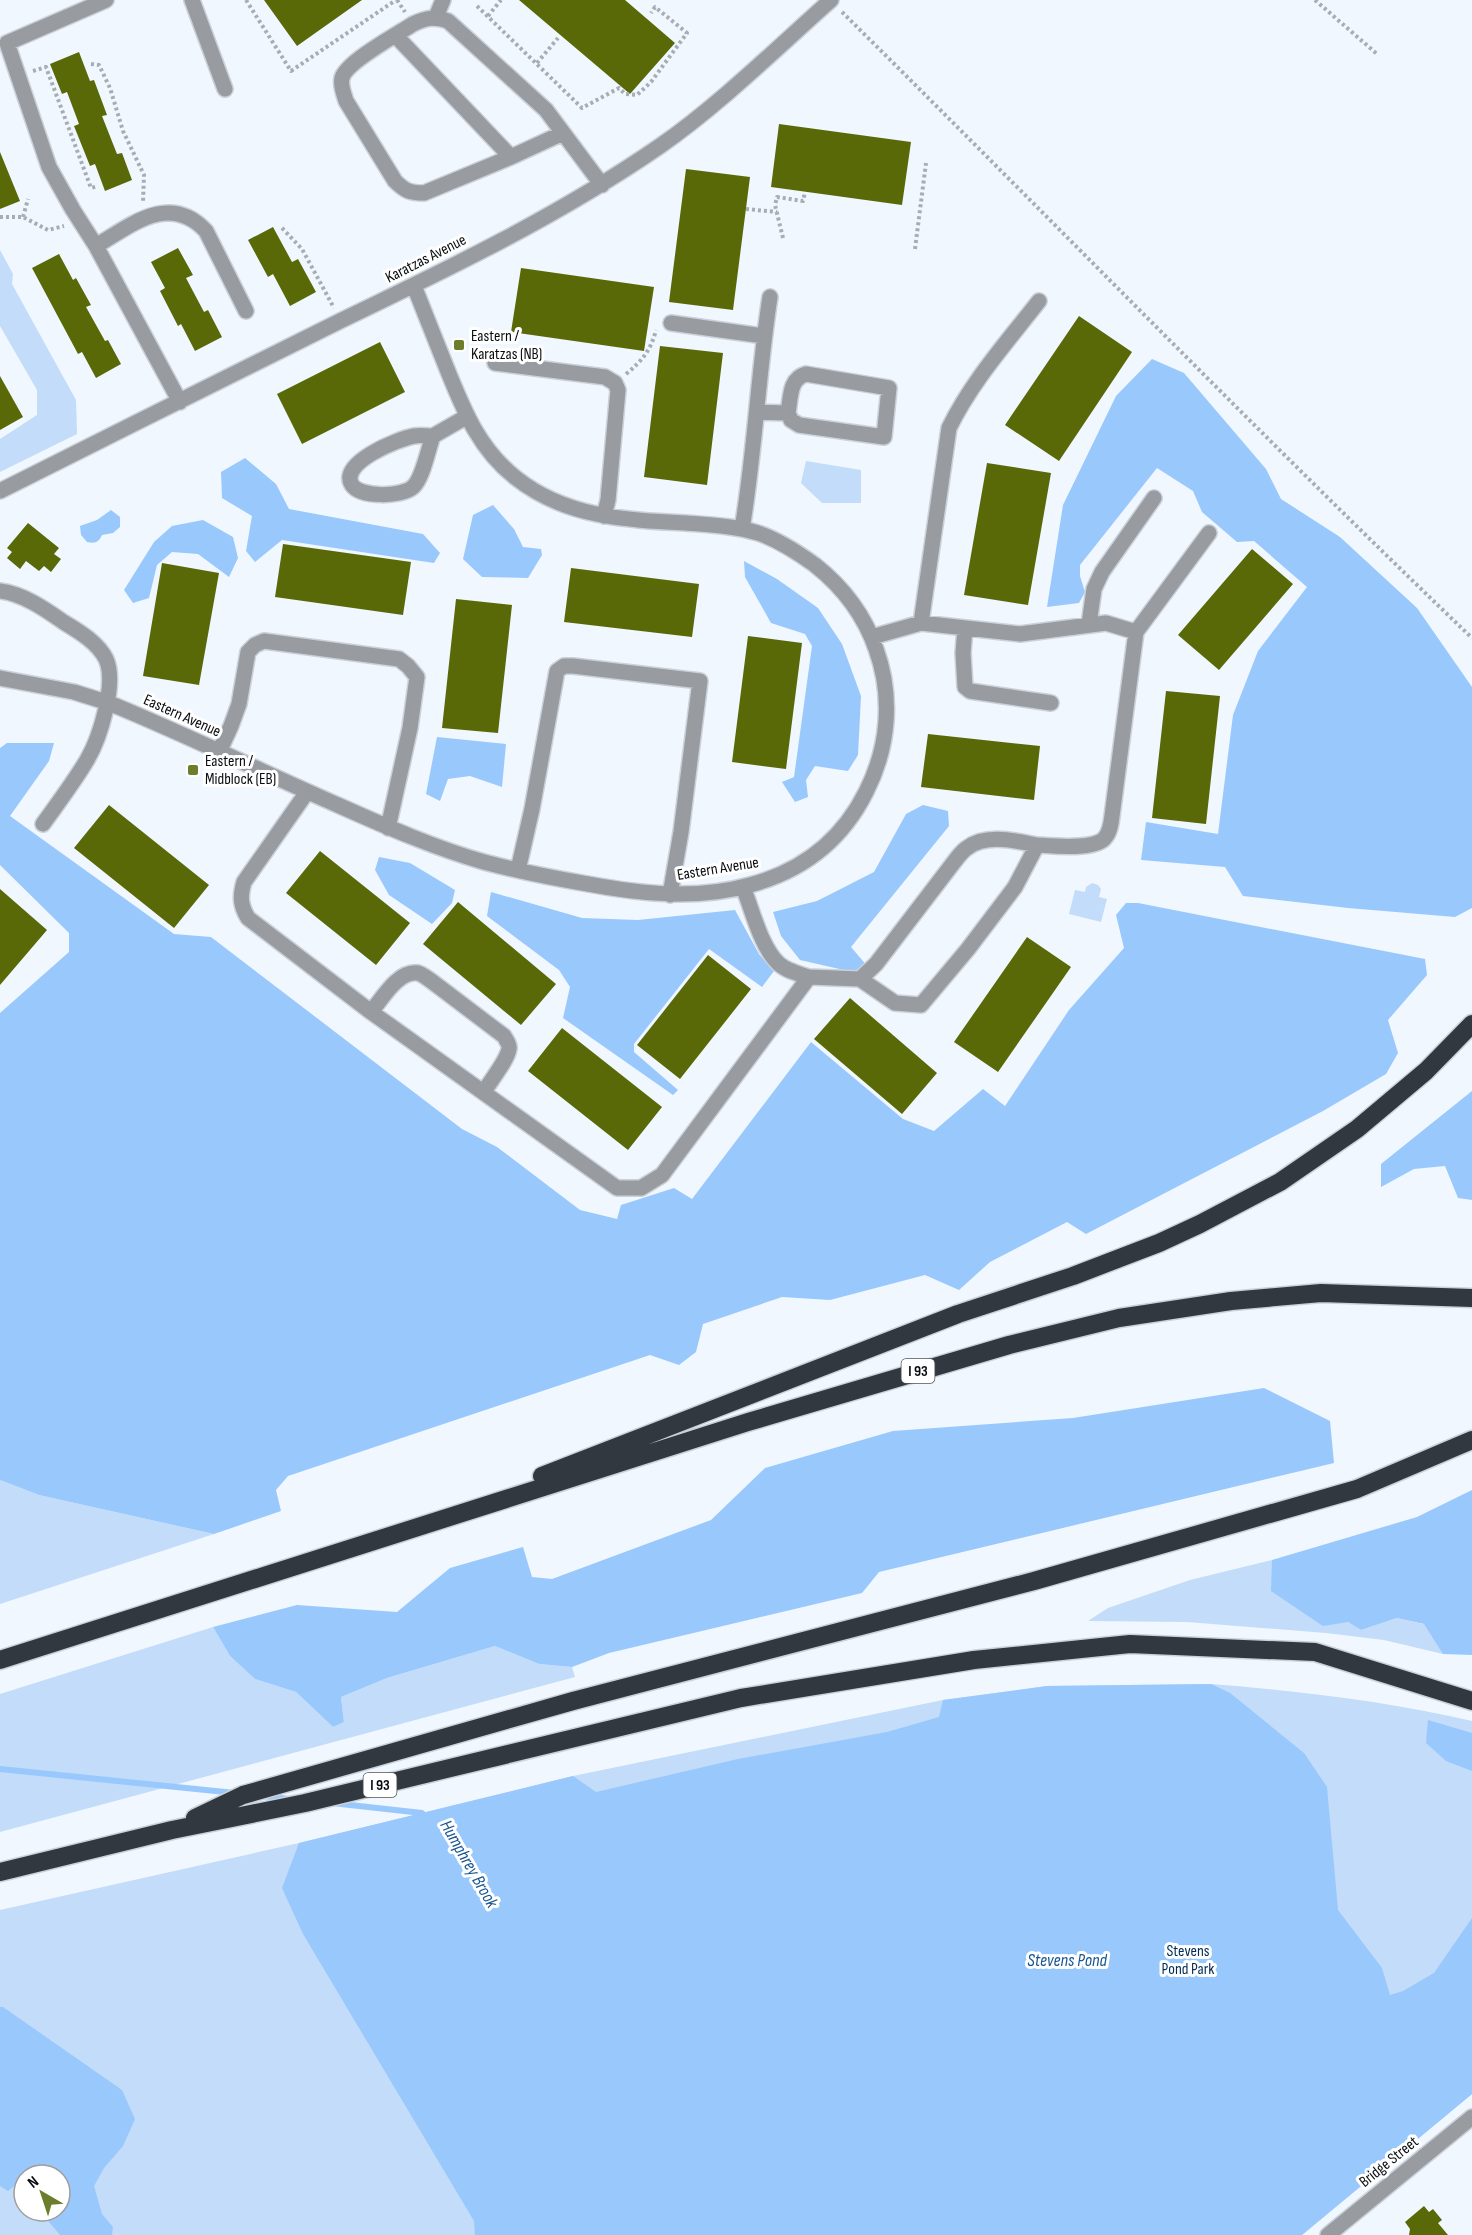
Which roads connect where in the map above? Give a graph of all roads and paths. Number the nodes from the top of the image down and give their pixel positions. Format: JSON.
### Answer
{"nodes":[{"id":1,"x":106,"y":0,"type":"edge"},
{"id":2,"x":192,"y":0,"type":"edge"},
{"id":3,"x":246,"y":0,"type":"edge"},
{"id":4,"x":396,"y":0,"type":"edge"},
{"id":5,"x":443,"y":0,"type":"edge"},
{"id":6,"x":501,"y":0,"type":"edge"},
{"id":7,"x":831,"y":0,"type":"edge"},
{"id":8,"x":1315,"y":0,"type":"edge"},
{"id":9,"x":477,"y":6,"type":"dead end"},
{"id":10,"x":651,"y":13,"type":"dead end"},
{"id":11,"x":488,"y":16,"type":"junction"},
{"id":12,"x":436,"y":17,"type":"junction"},
{"id":13,"x":395,"y":35,"type":"junction"},
{"id":14,"x":558,"y":38,"type":"dead end"},
{"id":15,"x":1377,"y":54,"type":"dead end"},
{"id":16,"x":537,"y":63,"type":"junction"},
{"id":17,"x":91,"y":64,"type":"dead end"},
{"id":18,"x":46,"y":67,"type":"dead end"},
{"id":19,"x":225,"y":89,"type":"dead end"},
{"id":20,"x":563,"y":133,"type":"junction"},
{"id":21,"x":511,"y":157,"type":"junction"},
{"id":22,"x":926,"y":163,"type":"dead end"},
{"id":23,"x":602,"y":185,"type":"junction"},
{"id":24,"x":98,"y":186,"type":"dead end"},
{"id":25,"x":805,"y":192,"type":"dead end"},
{"id":26,"x":28,"y":199,"type":"dead end"},
{"id":27,"x":746,"y":209,"type":"dead end"},
{"id":28,"x":777,"y":212,"type":"junction"},
{"id":29,"x":0,"y":217,"type":"edge"},
{"id":30,"x":22,"y":217,"type":"junction"},
{"id":31,"x":141,"y":218,"type":"junction"},
{"id":32,"x":81,"y":223,"type":"junction"},
{"id":33,"x":282,"y":228,"type":"dead end"},
{"id":34,"x":783,"y":238,"type":"dead end"},
{"id":35,"x":96,"y":246,"type":"junction"},
{"id":36,"x":915,"y":249,"type":"dead end"},
{"id":37,"x":414,"y":286,"type":"junction"},
{"id":38,"x":770,"y":297,"type":"dead end"},
{"id":39,"x":1039,"y":301,"type":"dead end"},
{"id":40,"x":334,"y":309,"type":"dead end"},
{"id":41,"x":246,"y":311,"type":"dead end"},
{"id":42,"x":670,"y":323,"type":"joint"},
{"id":43,"x":764,"y":336,"type":"junction"},
{"id":44,"x":495,"y":363,"type":"dead end"},
{"id":45,"x":615,"y":383,"type":"junction"},
{"id":46,"x":180,"y":402,"type":"junction"},
{"id":47,"x":757,"y":412,"type":"junction"},
{"id":48,"x":788,"y":413,"type":"junction"},
{"id":49,"x":466,"y":417,"type":"junction"},
{"id":50,"x":433,"y":436,"type":"junction"},
{"id":51,"x":0,"y":491,"type":"edge"},
{"id":52,"x":1154,"y":498,"type":"dead end"},
{"id":53,"x":604,"y":516,"type":"junction"},
{"id":54,"x":742,"y":529,"type":"junction"},
{"id":55,"x":1209,"y":533,"type":"dead end"},
{"id":56,"x":0,"y":591,"type":"edge"},
{"id":57,"x":921,"y":623,"type":"junction"},
{"id":58,"x":1089,"y":624,"type":"junction"},
{"id":59,"x":964,"y":628,"type":"junction"},
{"id":60,"x":1136,"y":632,"type":"junction"},
{"id":61,"x":872,"y":637,"type":"junction"},
{"id":62,"x":1472,"y":638,"type":"edge"},
{"id":63,"x":0,"y":678,"type":"edge"},
{"id":64,"x":109,"y":703,"type":"junction"},
{"id":65,"x":1051,"y":703,"type":"dead end"},
{"id":66,"x":219,"y":752,"type":"junction"},
{"id":67,"x":307,"y":792,"type":"junction"},
{"id":68,"x":43,"y":824,"type":"dead end"},
{"id":69,"x":388,"y":828,"type":"junction"},
{"id":70,"x":1037,"y":845,"type":"junction"},
{"id":71,"x":518,"y":870,"type":"junction"},
{"id":72,"x":743,"y":887,"type":"junction"},
{"id":73,"x":670,"y":895,"type":"junction"},
{"id":74,"x":809,"y":977,"type":"junction"},
{"id":75,"x":860,"y":979,"type":"junction"},
{"id":76,"x":371,"y":1011,"type":"junction"},
{"id":77,"x":1472,"y":1024,"type":"edge"},
{"id":78,"x":484,"y":1092,"type":"junction"},
{"id":79,"x":1471,"y":1298,"type":"edge"},
{"id":80,"x":1472,"y":1440,"type":"edge"},
{"id":81,"x":381,"y":1539,"type":"junction"},
{"id":82,"x":0,"y":1660,"type":"edge"},
{"id":83,"x":1472,"y":1701,"type":"edge"},
{"id":84,"x":172,"y":1830,"type":"junction"},
{"id":85,"x":0,"y":1872,"type":"edge"},
{"id":86,"x":1472,"y":2117,"type":"edge"},
{"id":87,"x":1329,"y":2235,"type":"edge"}],
"edges":[{"from":1,"to":32,"type":"street"},
{"from":2,"to":19,"type":"street"},
{"from":3,"to":4,"type":"path"},
{"from":5,"to":12,"type":"street"},
{"from":6,"to":11,"type":"path"},
{"from":7,"to":23,"type":"street","name":"Karatzas Avenue"},
{"from":7,"to":62,"type":"path"},
{"from":8,"to":15,"type":"path"},
{"from":9,"to":11,"type":"path"},
{"from":10,"to":16,"type":"path"},
{"from":11,"to":16,"type":"path"},
{"from":12,"to":13,"type":"street"},
{"from":12,"to":20,"type":"street"},
{"from":13,"to":21,"type":"street"},
{"from":13,"to":21,"type":"street"},
{"from":14,"to":16,"type":"path"},
{"from":17,"to":31,"type":"path"},
{"from":18,"to":24,"type":"path"},
{"from":20,"to":21,"type":"street"},
{"from":20,"to":23,"type":"street"},
{"from":22,"to":36,"type":"path"},
{"from":23,"to":37,"type":"street","name":"Karatzas Avenue"},
{"from":25,"to":28,"type":"path"},
{"from":26,"to":30,"type":"path"},
{"from":27,"to":28,"type":"path"},
{"from":28,"to":34,"type":"path"},
{"from":29,"to":30,"type":"path"},
{"from":30,"to":32,"type":"path"},
{"from":31,"to":35,"type":"street"},
{"from":31,"to":41,"type":"street"},
{"from":32,"to":35,"type":"street"},
{"from":33,"to":40,"type":"path"},
{"from":35,"to":46,"type":"street"},
{"from":37,"to":46,"type":"street","name":"Karatzas Avenue"},
{"from":37,"to":49,"type":"street","name":"Eastern Avenue"},
{"from":38,"to":43,"type":"street"},
{"from":39,"to":57,"type":"street"},
{"from":42,"to":43,"type":"street"},
{"from":42,"to":45,"type":"path"},
{"from":43,"to":47,"type":"street"},
{"from":44,"to":45,"type":"street"},
{"from":45,"to":53,"type":"street"},
{"from":46,"to":51,"type":"street","name":"Karatzas Avenue"},
{"from":47,"to":48,"type":"street"},
{"from":47,"to":54,"type":"street"},
{"from":48,"to":48,"type":"street"},
{"from":49,"to":50,"type":"street"},
{"from":49,"to":53,"type":"street","name":"Eastern Avenue"},
{"from":50,"to":50,"type":"street"},
{"from":52,"to":58,"type":"street"},
{"from":53,"to":54,"type":"street","name":"Eastern Avenue"},
{"from":54,"to":61,"type":"street","name":"Eastern Avenue"},
{"from":55,"to":60,"type":"street"},
{"from":56,"to":64,"type":"street"},
{"from":57,"to":59,"type":"street"},
{"from":57,"to":61,"type":"street"},
{"from":58,"to":59,"type":"street"},
{"from":58,"to":60,"type":"street"},
{"from":59,"to":65,"type":"street"},
{"from":60,"to":70,"type":"street"},
{"from":61,"to":72,"type":"street","name":"Eastern Avenue"},
{"from":63,"to":64,"type":"street","name":"Eastern Avenue"},
{"from":64,"to":66,"type":"street","name":"Eastern Avenue"},
{"from":64,"to":68,"type":"street"},
{"from":66,"to":67,"type":"street","name":"Eastern Avenue"},
{"from":66,"to":69,"type":"street"},
{"from":67,"to":69,"type":"street","name":"Eastern Avenue"},
{"from":67,"to":76,"type":"street"},
{"from":69,"to":71,"type":"street","name":"Eastern Avenue"},
{"from":70,"to":75,"type":"street"},
{"from":70,"to":75,"type":"street"},
{"from":71,"to":73,"type":"street","name":"Eastern Avenue"},
{"from":71,"to":73,"type":"street"},
{"from":72,"to":73,"type":"street","name":"Eastern Avenue"},
{"from":72,"to":74,"type":"street"},
{"from":74,"to":75,"type":"street"},
{"from":74,"to":78,"type":"street"},
{"from":76,"to":78,"type":"street"},
{"from":76,"to":78,"type":"street"},
{"from":77,"to":81,"type":"highway"},
{"from":79,"to":81,"type":"highway","number":"I 93"},
{"from":80,"to":84,"type":"highway"},
{"from":81,"to":82,"type":"highway","number":"I 93"},
{"from":83,"to":84,"type":"highway","number":"I 93"},
{"from":84,"to":85,"type":"highway","number":"I 93"},
{"from":86,"to":87,"type":"street","name":"Bridge Street"}]}
